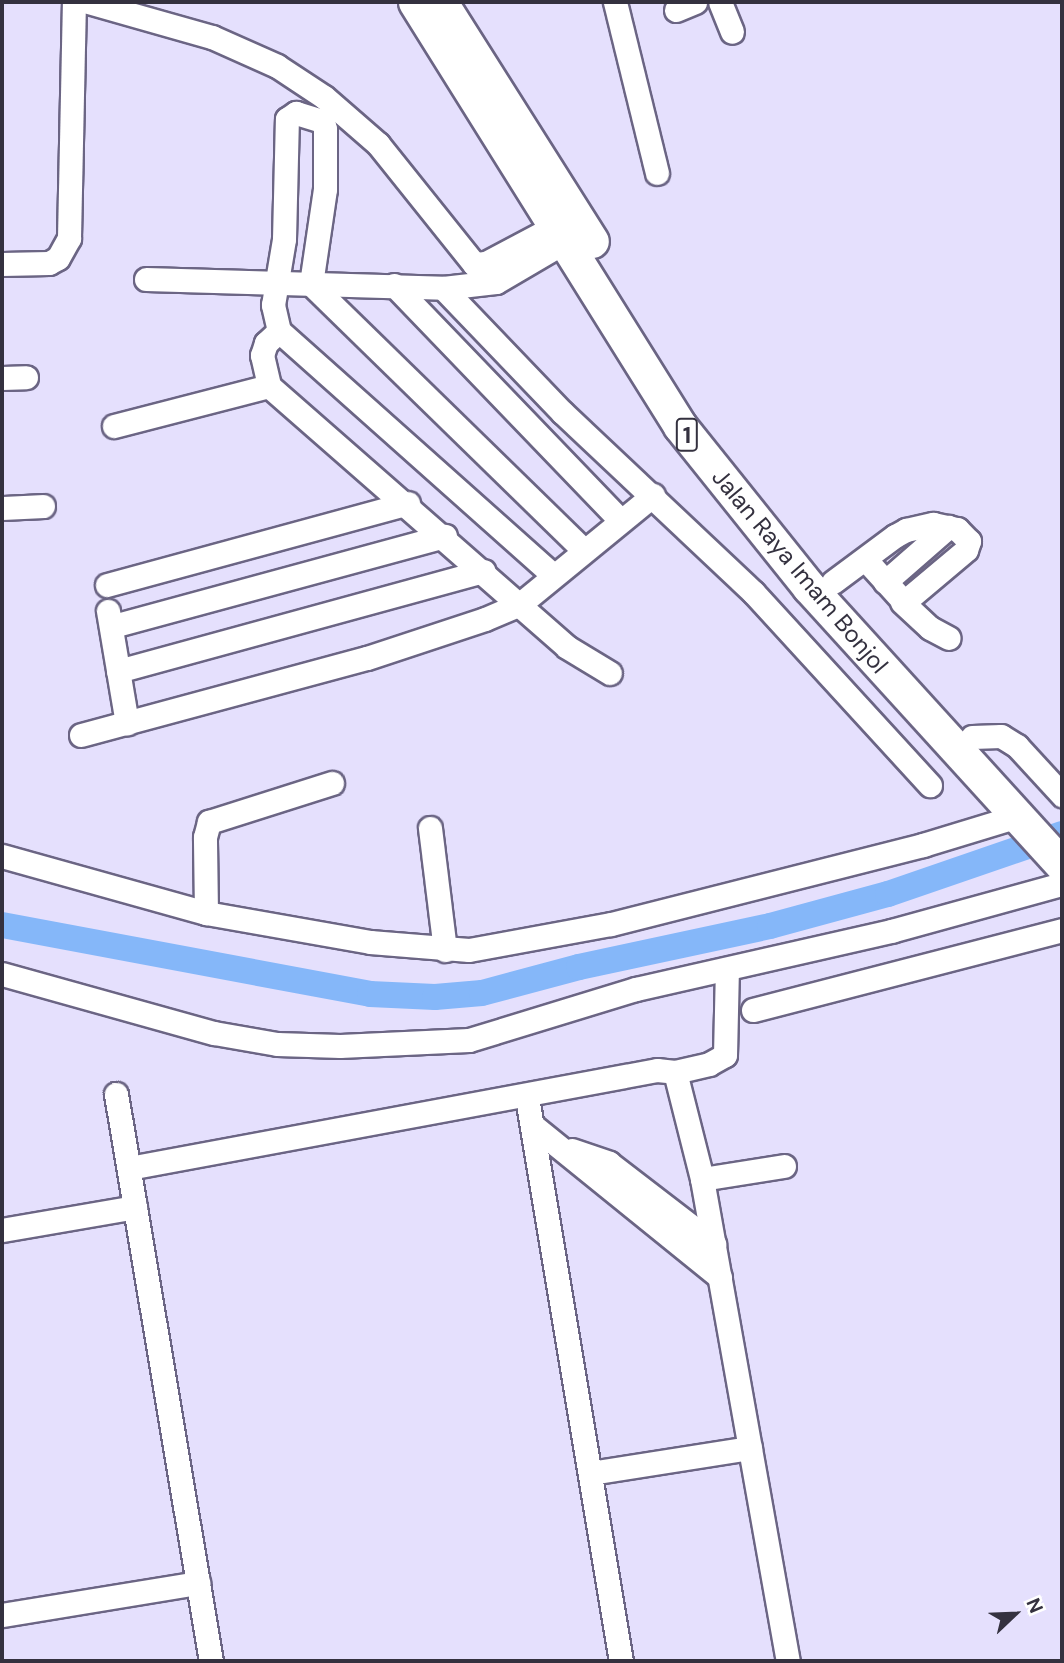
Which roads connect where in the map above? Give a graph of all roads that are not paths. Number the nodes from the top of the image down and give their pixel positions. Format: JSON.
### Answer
{"nodes":[{"id":1,"x":74,"y":2,"type":"edge"},
{"id":2,"x":88,"y":2,"type":"edge"},
{"id":3,"x":415,"y":2,"type":"edge"},
{"id":4,"x":441,"y":2,"type":"edge"},
{"id":5,"x":615,"y":2,"type":"edge"},
{"id":6,"x":720,"y":2,"type":"edge"},
{"id":7,"x":124,"y":6,"type":"edge"},
{"id":8,"x":732,"y":32,"type":"dead end"},
{"id":9,"x":657,"y":173,"type":"dead end"},
{"id":10,"x":286,"y":186,"type":"junction"},
{"id":11,"x":325,"y":189,"type":"junction"},
{"id":12,"x":570,"y":232,"type":"junction"},
{"id":13,"x":2,"y":264,"type":"edge"},
{"id":14,"x":146,"y":279,"type":"dead end"},
{"id":15,"x":275,"y":281,"type":"junction"},
{"id":16,"x":311,"y":284,"type":"junction"},
{"id":17,"x":394,"y":285,"type":"junction"},
{"id":18,"x":443,"y":288,"type":"junction"},
{"id":19,"x":279,"y":331,"type":"junction"},
{"id":20,"x":26,"y":377,"type":"dead end"},
{"id":21,"x":2,"y":379,"type":"edge"},
{"id":22,"x":269,"y":386,"type":"junction"},
{"id":23,"x":563,"y":413,"type":"junction"},
{"id":24,"x":114,"y":426,"type":"dead end"},
{"id":25,"x":539,"y":436,"type":"junction"},
{"id":26,"x":653,"y":495,"type":"junction"},
{"id":27,"x":408,"y":503,"type":"junction"},
{"id":28,"x":43,"y":506,"type":"dead end"},
{"id":29,"x":2,"y":508,"type":"edge"},
{"id":30,"x":619,"y":519,"type":"junction"},
{"id":31,"x":948,"y":527,"type":"junction"},
{"id":32,"x":445,"y":536,"type":"junction"},
{"id":33,"x":583,"y":549,"type":"junction"},
{"id":34,"x":865,"y":559,"type":"junction"},
{"id":35,"x":484,"y":571,"type":"junction"},
{"id":36,"x":554,"y":575,"type":"junction"},
{"id":37,"x":833,"y":582,"type":"junction"},
{"id":38,"x":885,"y":582,"type":"junction"},
{"id":39,"x":107,"y":585,"type":"dead end"},
{"id":40,"x":902,"y":602,"type":"junction"},
{"id":41,"x":520,"y":604,"type":"junction"},
{"id":42,"x":949,"y":638,"type":"dead end"},
{"id":43,"x":118,"y":671,"type":"junction"},
{"id":44,"x":610,"y":673,"type":"dead end"},
{"id":45,"x":127,"y":723,"type":"junction"},
{"id":46,"x":81,"y":735,"type":"dead end"},
{"id":47,"x":332,"y":783,"type":"dead end"},
{"id":48,"x":930,"y":785,"type":"dead end"},
{"id":49,"x":430,"y":828,"type":"dead end"},
{"id":50,"x":1049,"y":836,"type":"edge"},
{"id":51,"x":2,"y":856,"type":"edge"},
{"id":52,"x":206,"y":913,"type":"junction"},
{"id":53,"x":1062,"y":930,"type":"edge"},
{"id":54,"x":444,"y":950,"type":"junction"},
{"id":55,"x":727,"y":969,"type":"junction"},
{"id":56,"x":2,"y":974,"type":"edge"},
{"id":57,"x":753,"y":1010,"type":"dead end"},
{"id":58,"x":675,"y":1072,"type":"junction"},
{"id":59,"x":117,"y":1094,"type":"dead end"},
{"id":60,"x":527,"y":1097,"type":"junction"},
{"id":61,"x":532,"y":1125,"type":"junction"},
{"id":62,"x":562,"y":1149,"type":"junction"},
{"id":63,"x":784,"y":1166,"type":"dead end"},
{"id":64,"x":129,"y":1168,"type":"junction"},
{"id":65,"x":702,"y":1179,"type":"junction"},
{"id":66,"x":135,"y":1207,"type":"junction"},
{"id":67,"x":2,"y":1230,"type":"edge"},
{"id":68,"x":714,"y":1244,"type":"junction"},
{"id":69,"x":720,"y":1277,"type":"junction"},
{"id":70,"x":750,"y":1448,"type":"junction"},
{"id":71,"x":590,"y":1473,"type":"junction"},
{"id":72,"x":198,"y":1583,"type":"junction"},
{"id":73,"x":2,"y":1615,"type":"edge"},
{"id":74,"x":211,"y":1661,"type":"edge"},
{"id":75,"x":621,"y":1661,"type":"edge"},
{"id":76,"x":788,"y":1661,"type":"edge"}],
"edges":[{"from":1,"to":13,"type":"street"},
{"from":2,"to":7,"type":"street"},
{"from":3,"to":12,"type":"highway","name":"Jalan Raya Imam Bonjol","number":"1"},
{"from":4,"to":12,"type":"highway","name":"Jalan Raya Imam Bonjol","number":"1"},
{"from":5,"to":9,"type":"street"},
{"from":6,"to":8,"type":"street"},
{"from":7,"to":12,"type":"street"},
{"from":10,"to":11,"type":"street"},
{"from":10,"to":11,"type":"street"},
{"from":10,"to":15,"type":"street"},
{"from":11,"to":16,"type":"street"},
{"from":12,"to":18,"type":"street"},
{"from":12,"to":37,"type":"highway","name":"Jalan Raya Imam Bonjol","number":"1"},
{"from":12,"to":50,"type":"highway","name":"Jalan Raya Imam Bonjol","number":"1"},
{"from":14,"to":15,"type":"street"},
{"from":15,"to":16,"type":"street"},
{"from":15,"to":19,"type":"street"},
{"from":16,"to":17,"type":"street"},
{"from":16,"to":33,"type":"street"},
{"from":17,"to":18,"type":"street"},
{"from":17,"to":25,"type":"street"},
{"from":18,"to":23,"type":"street"},
{"from":19,"to":22,"type":"street"},
{"from":19,"to":36,"type":"street"},
{"from":20,"to":21,"type":"street"},
{"from":22,"to":24,"type":"street"},
{"from":22,"to":27,"type":"street"},
{"from":23,"to":25,"type":"street"},
{"from":23,"to":26,"type":"street"},
{"from":25,"to":30,"type":"street"},
{"from":26,"to":30,"type":"street"},
{"from":26,"to":48,"type":"street"},
{"from":27,"to":32,"type":"street"},
{"from":27,"to":39,"type":"street"},
{"from":28,"to":29,"type":"street"},
{"from":30,"to":33,"type":"street"},
{"from":31,"to":34,"type":"street"},
{"from":31,"to":38,"type":"street"},
{"from":31,"to":40,"type":"street"},
{"from":32,"to":35,"type":"street"},
{"from":32,"to":43,"type":"street"},
{"from":33,"to":36,"type":"street"},
{"from":34,"to":37,"type":"street"},
{"from":34,"to":38,"type":"street"},
{"from":35,"to":41,"type":"street"},
{"from":35,"to":43,"type":"street"},
{"from":36,"to":41,"type":"street"},
{"from":37,"to":50,"type":"highway","name":"Jalan Raya Imam Bonjol","number":"1"},
{"from":38,"to":40,"type":"street"},
{"from":40,"to":42,"type":"street"},
{"from":41,"to":44,"type":"street"},
{"from":41,"to":45,"type":"street"},
{"from":43,"to":45,"type":"street"},
{"from":45,"to":46,"type":"street"},
{"from":47,"to":52,"type":"street"},
{"from":49,"to":54,"type":"street"},
{"from":50,"to":54,"type":"street"},
{"from":50,"to":55,"type":"street"},
{"from":51,"to":52,"type":"street"},
{"from":52,"to":54,"type":"street"},
{"from":53,"to":57,"type":"street"},
{"from":55,"to":56,"type":"street"},
{"from":55,"to":58,"type":"street"},
{"from":58,"to":60,"type":"street"},
{"from":58,"to":65,"type":"street"},
{"from":59,"to":64,"type":"street"},
{"from":60,"to":61,"type":"street"},
{"from":60,"to":64,"type":"street"},
{"from":61,"to":62,"type":"street"},
{"from":61,"to":71,"type":"street"},
{"from":62,"to":68,"type":"street"},
{"from":62,"to":69,"type":"street"},
{"from":63,"to":65,"type":"street"},
{"from":64,"to":66,"type":"street"},
{"from":65,"to":68,"type":"street"},
{"from":66,"to":67,"type":"street"},
{"from":66,"to":72,"type":"street"},
{"from":68,"to":69,"type":"street"},
{"from":69,"to":70,"type":"street"},
{"from":70,"to":71,"type":"street"},
{"from":70,"to":76,"type":"street"},
{"from":71,"to":75,"type":"street"},
{"from":72,"to":73,"type":"street"},
{"from":72,"to":74,"type":"street"}]}
